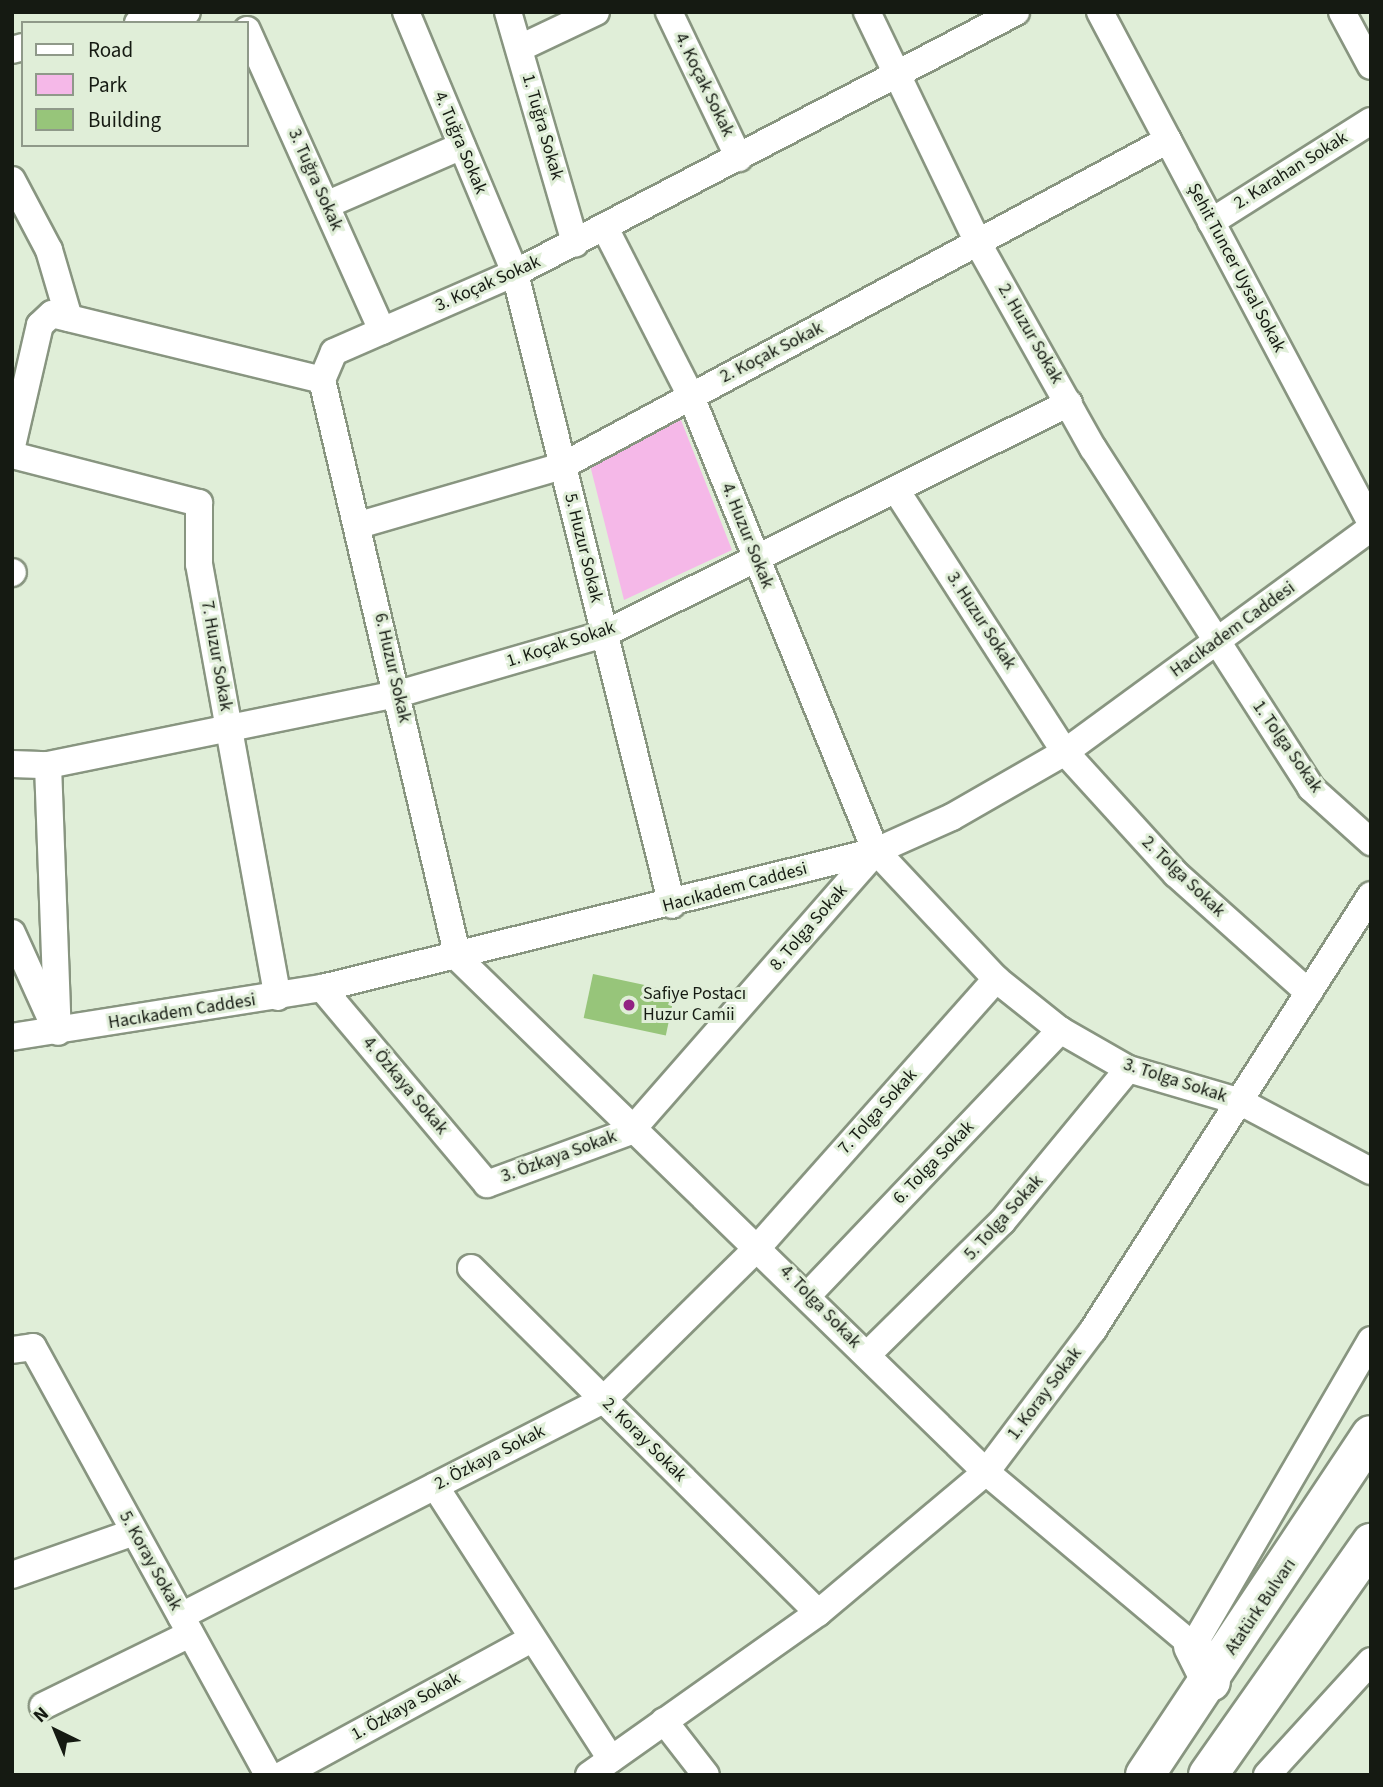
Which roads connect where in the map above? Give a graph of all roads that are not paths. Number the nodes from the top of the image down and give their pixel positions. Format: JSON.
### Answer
{"nodes":[{"id":1,"x":187,"y":12,"type":"edge"},
{"id":2,"x":406,"y":12,"type":"edge"},
{"id":3,"x":508,"y":12,"type":"edge"},
{"id":4,"x":597,"y":12,"type":"edge"},
{"id":5,"x":669,"y":12,"type":"edge"},
{"id":6,"x":867,"y":12,"type":"edge"},
{"id":7,"x":1016,"y":12,"type":"edge"},
{"id":8,"x":1100,"y":12,"type":"edge"},
{"id":9,"x":147,"y":21,"type":"edge"},
{"id":10,"x":1356,"y":23,"type":"edge"},
{"id":11,"x":248,"y":32,"type":"edge"},
{"id":12,"x":520,"y":48,"type":"junction"},
{"id":13,"x":1371,"y":66,"type":"edge"},
{"id":14,"x":899,"y":75,"type":"junction"},
{"id":15,"x":1371,"y":121,"type":"edge"},
{"id":16,"x":1168,"y":140,"type":"junction"},
{"id":17,"x":462,"y":146,"type":"junction"},
{"id":18,"x":739,"y":158,"type":"junction"},
{"id":19,"x":12,"y":180,"type":"edge"},
{"id":20,"x":326,"y":205,"type":"junction"},
{"id":21,"x":1211,"y":222,"type":"junction"},
{"id":22,"x":604,"y":228,"type":"junction"},
{"id":23,"x":575,"y":243,"type":"junction"},
{"id":24,"x":980,"y":247,"type":"junction"},
{"id":25,"x":515,"y":273,"type":"junction"},
{"id":26,"x":69,"y":317,"type":"junction"},
{"id":27,"x":383,"y":331,"type":"junction"},
{"id":28,"x":322,"y":380,"type":"junction"},
{"id":29,"x":690,"y":394,"type":"junction"},
{"id":30,"x":1069,"y":403,"type":"junction"},
{"id":31,"x":12,"y":446,"type":"edge"},
{"id":32,"x":12,"y":455,"type":"edge"},
{"id":33,"x":562,"y":466,"type":"junction"},
{"id":34,"x":896,"y":490,"type":"junction"},
{"id":35,"x":1371,"y":523,"type":"edge"},
{"id":36,"x":359,"y":525,"type":"junction"},
{"id":37,"x":1371,"y":528,"type":"edge"},
{"id":38,"x":757,"y":560,"type":"junction"},
{"id":39,"x":604,"y":634,"type":"junction"},
{"id":40,"x":1219,"y":640,"type":"junction"},
{"id":41,"x":397,"y":694,"type":"junction"},
{"id":42,"x":228,"y":724,"type":"junction"},
{"id":43,"x":1065,"y":751,"type":"junction"},
{"id":44,"x":12,"y":764,"type":"edge"},
{"id":45,"x":47,"y":765,"type":"junction"},
{"id":46,"x":1371,"y":842,"type":"edge"},
{"id":47,"x":876,"y":851,"type":"junction"},
{"id":48,"x":1371,"y":895,"type":"edge"},
{"id":49,"x":671,"y":905,"type":"junction"},
{"id":50,"x":12,"y":933,"type":"edge"},
{"id":51,"x":458,"y":958,"type":"junction"},
{"id":52,"x":996,"y":979,"type":"junction"},
{"id":53,"x":322,"y":988,"type":"junction"},
{"id":54,"x":1309,"y":993,"type":"junction"},
{"id":55,"x":278,"y":997,"type":"junction"},
{"id":56,"x":1060,"y":1030,"type":"junction"},
{"id":57,"x":58,"y":1032,"type":"junction"},
{"id":58,"x":12,"y":1037,"type":"edge"},
{"id":59,"x":1128,"y":1069,"type":"junction"},
{"id":60,"x":1241,"y":1102,"type":"junction"},
{"id":61,"x":631,"y":1131,"type":"junction"},
{"id":62,"x":1371,"y":1171,"type":"edge"},
{"id":63,"x":487,"y":1184,"type":"joint"},
{"id":64,"x":760,"y":1245,"type":"junction"},
{"id":65,"x":471,"y":1268,"type":"dead end"},
{"id":66,"x":808,"y":1295,"type":"junction"},
{"id":67,"x":1371,"y":1340,"type":"edge"},
{"id":68,"x":22,"y":1348,"type":"edge"},
{"id":69,"x":867,"y":1355,"type":"junction"},
{"id":70,"x":603,"y":1400,"type":"junction"},
{"id":71,"x":1371,"y":1435,"type":"edge"},
{"id":72,"x":986,"y":1472,"type":"junction"},
{"id":73,"x":435,"y":1486,"type":"junction"},
{"id":74,"x":134,"y":1532,"type":"junction"},
{"id":75,"x":1371,"y":1543,"type":"edge"},
{"id":76,"x":12,"y":1575,"type":"edge"},
{"id":77,"x":818,"y":1613,"type":"junction"},
{"id":78,"x":185,"y":1625,"type":"junction"},
{"id":79,"x":531,"y":1639,"type":"junction"},
{"id":80,"x":1193,"y":1646,"type":"junction"},
{"id":81,"x":1371,"y":1661,"type":"edge"},
{"id":82,"x":1211,"y":1682,"type":"junction"},
{"id":83,"x":43,"y":1706,"type":"dead end"},
{"id":84,"x":664,"y":1721,"type":"junction"},
{"id":85,"x":611,"y":1759,"type":"junction"},
{"id":86,"x":268,"y":1775,"type":"edge"},
{"id":87,"x":282,"y":1775,"type":"edge"},
{"id":88,"x":589,"y":1775,"type":"edge"},
{"id":89,"x":706,"y":1775,"type":"edge"},
{"id":90,"x":1144,"y":1775,"type":"edge"},
{"id":91,"x":1208,"y":1775,"type":"edge"},
{"id":92,"x":1268,"y":1775,"type":"edge"}],
"edges":[{"from":1,"to":9,"type":"street"},
{"from":2,"to":17,"type":"street","name":"4. Tuğra Sokak"},
{"from":3,"to":12,"type":"street","name":"1. Tuğra Sokak"},
{"from":4,"to":12,"type":"street"},
{"from":5,"to":18,"type":"street","name":"4. Koçak Sokak"},
{"from":6,"to":14,"type":"street","name":"2. Huzur Sokak"},
{"from":7,"to":14,"type":"street","name":"3. Koçak Sokak"},
{"from":8,"to":16,"type":"street","name":"Şehit Tuncer Uysal Sokak"},
{"from":10,"to":13,"type":"street"},
{"from":11,"to":20,"type":"street","name":"3. Tuğra Sokak"},
{"from":12,"to":23,"type":"street","name":"1. Tuğra Sokak"},
{"from":14,"to":18,"type":"street","name":"3. Koçak Sokak"},
{"from":14,"to":24,"type":"street","name":"2. Huzur Sokak"},
{"from":15,"to":21,"type":"street","name":"2. Karahan Sokak"},
{"from":16,"to":21,"type":"street","name":"Şehit Tuncer Uysal Sokak"},
{"from":16,"to":24,"type":"street","name":"2. Koçak Sokak"},
{"from":17,"to":20,"type":"street"},
{"from":17,"to":25,"type":"street","name":"4. Tuğra Sokak"},
{"from":18,"to":22,"type":"street","name":"3. Koçak Sokak"},
{"from":19,"to":26,"type":"street"},
{"from":20,"to":27,"type":"street","name":"3. Tuğra Sokak"},
{"from":21,"to":35,"type":"street","name":"Şehit Tuncer Uysal Sokak"},
{"from":22,"to":23,"type":"street","name":"3. Koçak Sokak"},
{"from":22,"to":29,"type":"street","name":"4. Huzur Sokak"},
{"from":23,"to":25,"type":"street","name":"3. Koçak Sokak"},
{"from":24,"to":29,"type":"street","name":"2. Koçak Sokak"},
{"from":24,"to":30,"type":"street","name":"2. Huzur Sokak"},
{"from":25,"to":27,"type":"street","name":"3. Koçak Sokak"},
{"from":25,"to":33,"type":"street","name":"5. Huzur Sokak"},
{"from":26,"to":28,"type":"street"},
{"from":26,"to":31,"type":"street"},
{"from":27,"to":28,"type":"street","name":"3. Koçak Sokak"},
{"from":28,"to":36,"type":"street","name":"6. Huzur Sokak"},
{"from":29,"to":33,"type":"street","name":"2. Koçak Sokak"},
{"from":29,"to":38,"type":"street","name":"4. Huzur Sokak"},
{"from":30,"to":34,"type":"street","name":"1. Koçak Sokak"},
{"from":30,"to":40,"type":"street","name":"2. Huzur Sokak"},
{"from":32,"to":42,"type":"street","name":"7. Huzur Sokak"},
{"from":33,"to":36,"type":"street","name":"2. Koçak Sokak"},
{"from":33,"to":39,"type":"street","name":"5. Huzur Sokak"},
{"from":34,"to":38,"type":"street","name":"1. Koçak Sokak"},
{"from":34,"to":43,"type":"street","name":"3. Huzur Sokak"},
{"from":36,"to":41,"type":"street","name":"6. Huzur Sokak"},
{"from":37,"to":40,"type":"street","name":"Hacıkadem Caddesi"},
{"from":38,"to":39,"type":"street","name":"1. Koçak Sokak"},
{"from":38,"to":47,"type":"street","name":"4. Huzur Sokak"},
{"from":39,"to":41,"type":"street","name":"1. Koçak Sokak"},
{"from":39,"to":49,"type":"street","name":"5. Huzur Sokak"},
{"from":40,"to":43,"type":"street","name":"Hacıkadem Caddesi"},
{"from":40,"to":46,"type":"street","name":"1. Tolga Sokak"},
{"from":41,"to":42,"type":"street","name":"1. Koçak Sokak"},
{"from":41,"to":51,"type":"street","name":"6. Huzur Sokak"},
{"from":42,"to":45,"type":"street","name":"1. Koçak Sokak"},
{"from":42,"to":55,"type":"street","name":"7. Huzur Sokak"},
{"from":43,"to":47,"type":"street","name":"Hacıkadem Caddesi"},
{"from":43,"to":54,"type":"street","name":"2. Tolga Sokak"},
{"from":44,"to":45,"type":"street","name":"1. Koçak Sokak"},
{"from":45,"to":57,"type":"street"},
{"from":47,"to":49,"type":"street","name":"Hacıkadem Caddesi"},
{"from":47,"to":52,"type":"street","name":"3. Tolga Sokak"},
{"from":47,"to":61,"type":"street","name":"8. Tolga Sokak"},
{"from":48,"to":54,"type":"street","name":"1. Koray Sokak"},
{"from":49,"to":51,"type":"street","name":"Hacıkadem Caddesi"},
{"from":50,"to":57,"type":"street"},
{"from":51,"to":53,"type":"street","name":"Hacıkadem Caddesi"},
{"from":51,"to":61,"type":"street","name":"4. Tolga Sokak"},
{"from":52,"to":56,"type":"street","name":"3. Tolga Sokak"},
{"from":52,"to":64,"type":"street","name":"7. Tolga Sokak"},
{"from":53,"to":55,"type":"street","name":"Hacıkadem Caddesi"},
{"from":53,"to":63,"type":"street","name":"4. Özkaya Sokak"},
{"from":54,"to":60,"type":"street","name":"1. Koray Sokak"},
{"from":55,"to":57,"type":"street","name":"Hacıkadem Caddesi"},
{"from":56,"to":59,"type":"street","name":"3. Tolga Sokak"},
{"from":56,"to":66,"type":"street","name":"6. Tolga Sokak"},
{"from":57,"to":58,"type":"street","name":"Hacıkadem Caddesi"},
{"from":59,"to":60,"type":"street","name":"3. Tolga Sokak"},
{"from":59,"to":69,"type":"street","name":"5. Tolga Sokak"},
{"from":60,"to":62,"type":"street","name":"3. Tolga Sokak"},
{"from":60,"to":72,"type":"street","name":"1. Koray Sokak"},
{"from":61,"to":63,"type":"street","name":"3. Özkaya Sokak"},
{"from":61,"to":64,"type":"street","name":"4. Tolga Sokak"},
{"from":64,"to":66,"type":"street","name":"4. Tolga Sokak"},
{"from":64,"to":70,"type":"street","name":"2. Özkaya Sokak"},
{"from":65,"to":70,"type":"street","name":"2. Koray Sokak"},
{"from":66,"to":69,"type":"street","name":"4. Tolga Sokak"},
{"from":67,"to":80,"type":"street"},
{"from":68,"to":74,"type":"street","name":"5. Koray Sokak"},
{"from":69,"to":72,"type":"street","name":"4. Tolga Sokak"},
{"from":70,"to":73,"type":"street","name":"2. Özkaya Sokak"},
{"from":70,"to":77,"type":"street","name":"2. Koray Sokak"},
{"from":71,"to":82,"type":"highway","name":"Atatürk Bulvarı"},
{"from":72,"to":77,"type":"street","name":"1. Koray Sokak"},
{"from":72,"to":80,"type":"street","name":"4. Tolga Sokak"},
{"from":73,"to":78,"type":"street","name":"2. Özkaya Sokak"},
{"from":73,"to":79,"type":"street"},
{"from":74,"to":76,"type":"street"},
{"from":74,"to":78,"type":"street","name":"5. Koray Sokak"},
{"from":75,"to":91,"type":"highway"},
{"from":77,"to":84,"type":"street","name":"1. Koray Sokak"},
{"from":78,"to":83,"type":"street","name":"2. Özkaya Sokak"},
{"from":78,"to":86,"type":"street","name":"5. Koray Sokak"},
{"from":79,"to":85,"type":"street"},
{"from":79,"to":87,"type":"street","name":"1. Özkaya Sokak"},
{"from":80,"to":82,"type":"highway"},
{"from":81,"to":92,"type":"street"},
{"from":82,"to":90,"type":"highway","name":"Atatürk Bulvarı"},
{"from":84,"to":85,"type":"street","name":"1. Koray Sokak"},
{"from":84,"to":89,"type":"street"},
{"from":85,"to":88,"type":"street","name":"1. Koray Sokak"}]}
